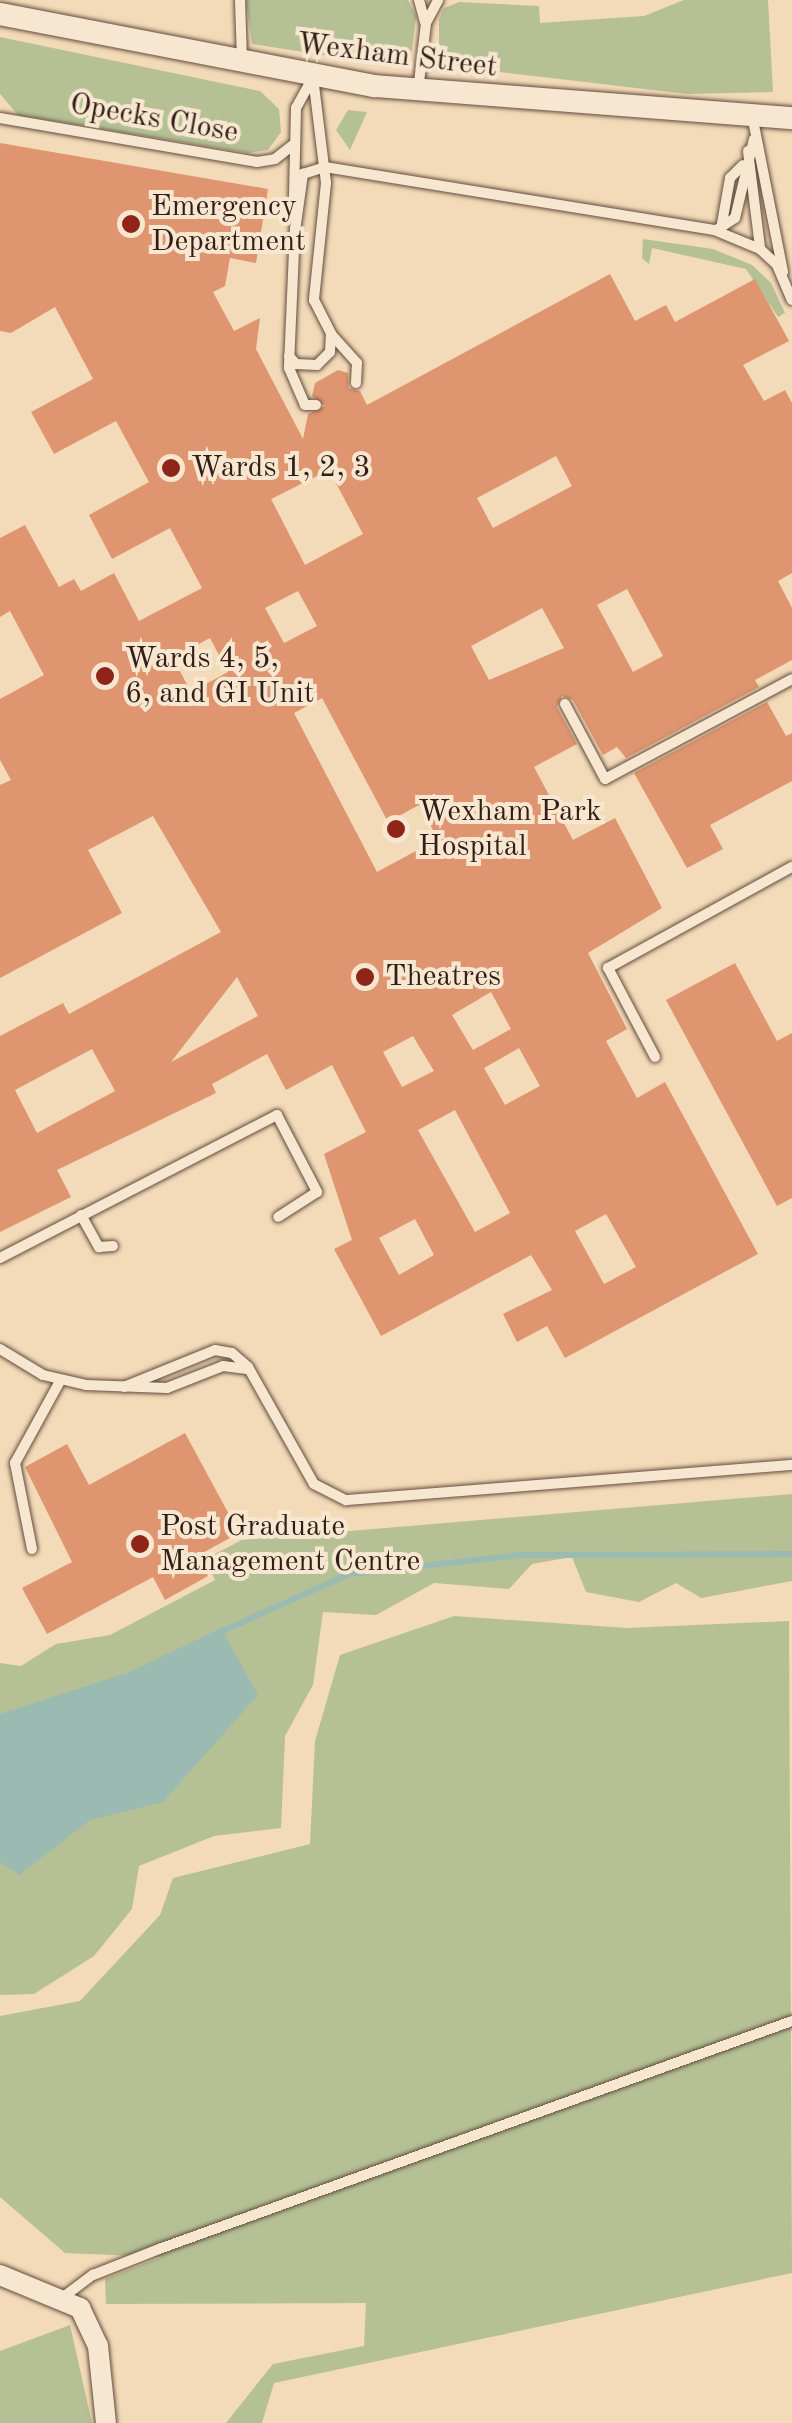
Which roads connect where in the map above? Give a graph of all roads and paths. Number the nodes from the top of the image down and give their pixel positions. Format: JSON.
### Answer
{"nodes":[{"id":1,"x":240,"y":0,"type":"edge"},
{"id":2,"x":419,"y":0,"type":"edge"},
{"id":3,"x":438,"y":0,"type":"edge"},
{"id":4,"x":13,"y":11,"type":"edge"},
{"id":5,"x":426,"y":23,"type":"junction"},
{"id":6,"x":242,"y":65,"type":"junction"},
{"id":7,"x":314,"y":76,"type":"junction"},
{"id":8,"x":418,"y":92,"type":"junction"},
{"id":9,"x":0,"y":118,"type":"edge"},
{"id":10,"x":792,"y":118,"type":"edge"},
{"id":11,"x":753,"y":127,"type":"junction"},
{"id":12,"x":320,"y":136,"type":"junction"},
{"id":13,"x":294,"y":144,"type":"junction"},
{"id":14,"x":748,"y":151,"type":"junction"},
{"id":15,"x":325,"y":167,"type":"junction"},
{"id":16,"x":347,"y":171,"type":"junction"},
{"id":17,"x":717,"y":229,"type":"junction"},
{"id":18,"x":295,"y":231,"type":"junction"},
{"id":19,"x":760,"y":248,"type":"junction"},
{"id":20,"x":785,"y":283,"type":"junction"},
{"id":21,"x":314,"y":300,"type":"junction"},
{"id":22,"x":792,"y":300,"type":"edge"},
{"id":23,"x":288,"y":311,"type":"junction"},
{"id":24,"x":331,"y":334,"type":"junction"},
{"id":25,"x":287,"y":350,"type":"junction"},
{"id":26,"x":356,"y":382,"type":"dead end"},
{"id":27,"x":316,"y":405,"type":"dead end"},
{"id":28,"x":792,"y":679,"type":"edge"},
{"id":29,"x":565,"y":704,"type":"dead end"},
{"id":30,"x":792,"y":867,"type":"edge"},
{"id":31,"x":655,"y":1057,"type":"dead end"},
{"id":32,"x":81,"y":1215,"type":"junction"},
{"id":33,"x":278,"y":1217,"type":"dead end"},
{"id":34,"x":113,"y":1246,"type":"dead end"},
{"id":35,"x":0,"y":1258,"type":"edge"},
{"id":36,"x":0,"y":1350,"type":"edge"},
{"id":37,"x":252,"y":1373,"type":"junction"},
{"id":38,"x":60,"y":1381,"type":"junction"},
{"id":39,"x":124,"y":1387,"type":"junction"},
{"id":40,"x":792,"y":1465,"type":"edge"},
{"id":41,"x":32,"y":1548,"type":"dead end"},
{"id":42,"x":792,"y":2021,"type":"edge"},
{"id":43,"x":0,"y":2275,"type":"edge"},
{"id":44,"x":62,"y":2298,"type":"junction"},
{"id":45,"x":106,"y":2423,"type":"edge"}],
"edges":[{"from":1,"to":6,"type":"lane"},
{"from":2,"to":5,"type":"lane"},
{"from":3,"to":5,"type":"lane"},
{"from":4,"to":6,"type":"street","name":"Wexham Street"},
{"from":5,"to":8,"type":"lane"},
{"from":6,"to":7,"type":"street","name":"Wexham Street"},
{"from":7,"to":8,"type":"street","name":"Wexham Street"},
{"from":7,"to":12,"type":"lane"},
{"from":7,"to":13,"type":"lane"},
{"from":8,"to":11,"type":"street","name":"Wexham Street"},
{"from":9,"to":13,"type":"lane","name":"Opecks Close"},
{"from":10,"to":11,"type":"street","name":"Wexham Street"},
{"from":11,"to":14,"type":"lane"},
{"from":11,"to":20,"type":"lane"},
{"from":12,"to":15,"type":"lane"},
{"from":12,"to":16,"type":"lane"},
{"from":13,"to":18,"type":"lane"},
{"from":14,"to":17,"type":"lane"},
{"from":14,"to":19,"type":"lane"},
{"from":15,"to":16,"type":"lane"},
{"from":15,"to":18,"type":"lane"},
{"from":15,"to":21,"type":"lane"},
{"from":16,"to":17,"type":"lane"},
{"from":17,"to":19,"type":"lane"},
{"from":18,"to":23,"type":"lane"},
{"from":19,"to":20,"type":"lane"},
{"from":20,"to":22,"type":"lane"},
{"from":21,"to":23,"type":"lane"},
{"from":21,"to":24,"type":"lane"},
{"from":23,"to":25,"type":"lane"},
{"from":24,"to":25,"type":"lane"},
{"from":24,"to":26,"type":"lane"},
{"from":25,"to":27,"type":"lane"},
{"from":28,"to":29,"type":"lane"},
{"from":30,"to":31,"type":"lane"},
{"from":32,"to":33,"type":"lane"},
{"from":32,"to":34,"type":"lane"},
{"from":32,"to":35,"type":"lane"},
{"from":36,"to":38,"type":"lane"},
{"from":37,"to":39,"type":"lane"},
{"from":37,"to":39,"type":"lane"},
{"from":37,"to":40,"type":"lane"},
{"from":38,"to":39,"type":"lane"},
{"from":38,"to":41,"type":"lane"},
{"from":42,"to":44,"type":"lane"},
{"from":43,"to":44,"type":"street"},
{"from":44,"to":45,"type":"street"}]}
